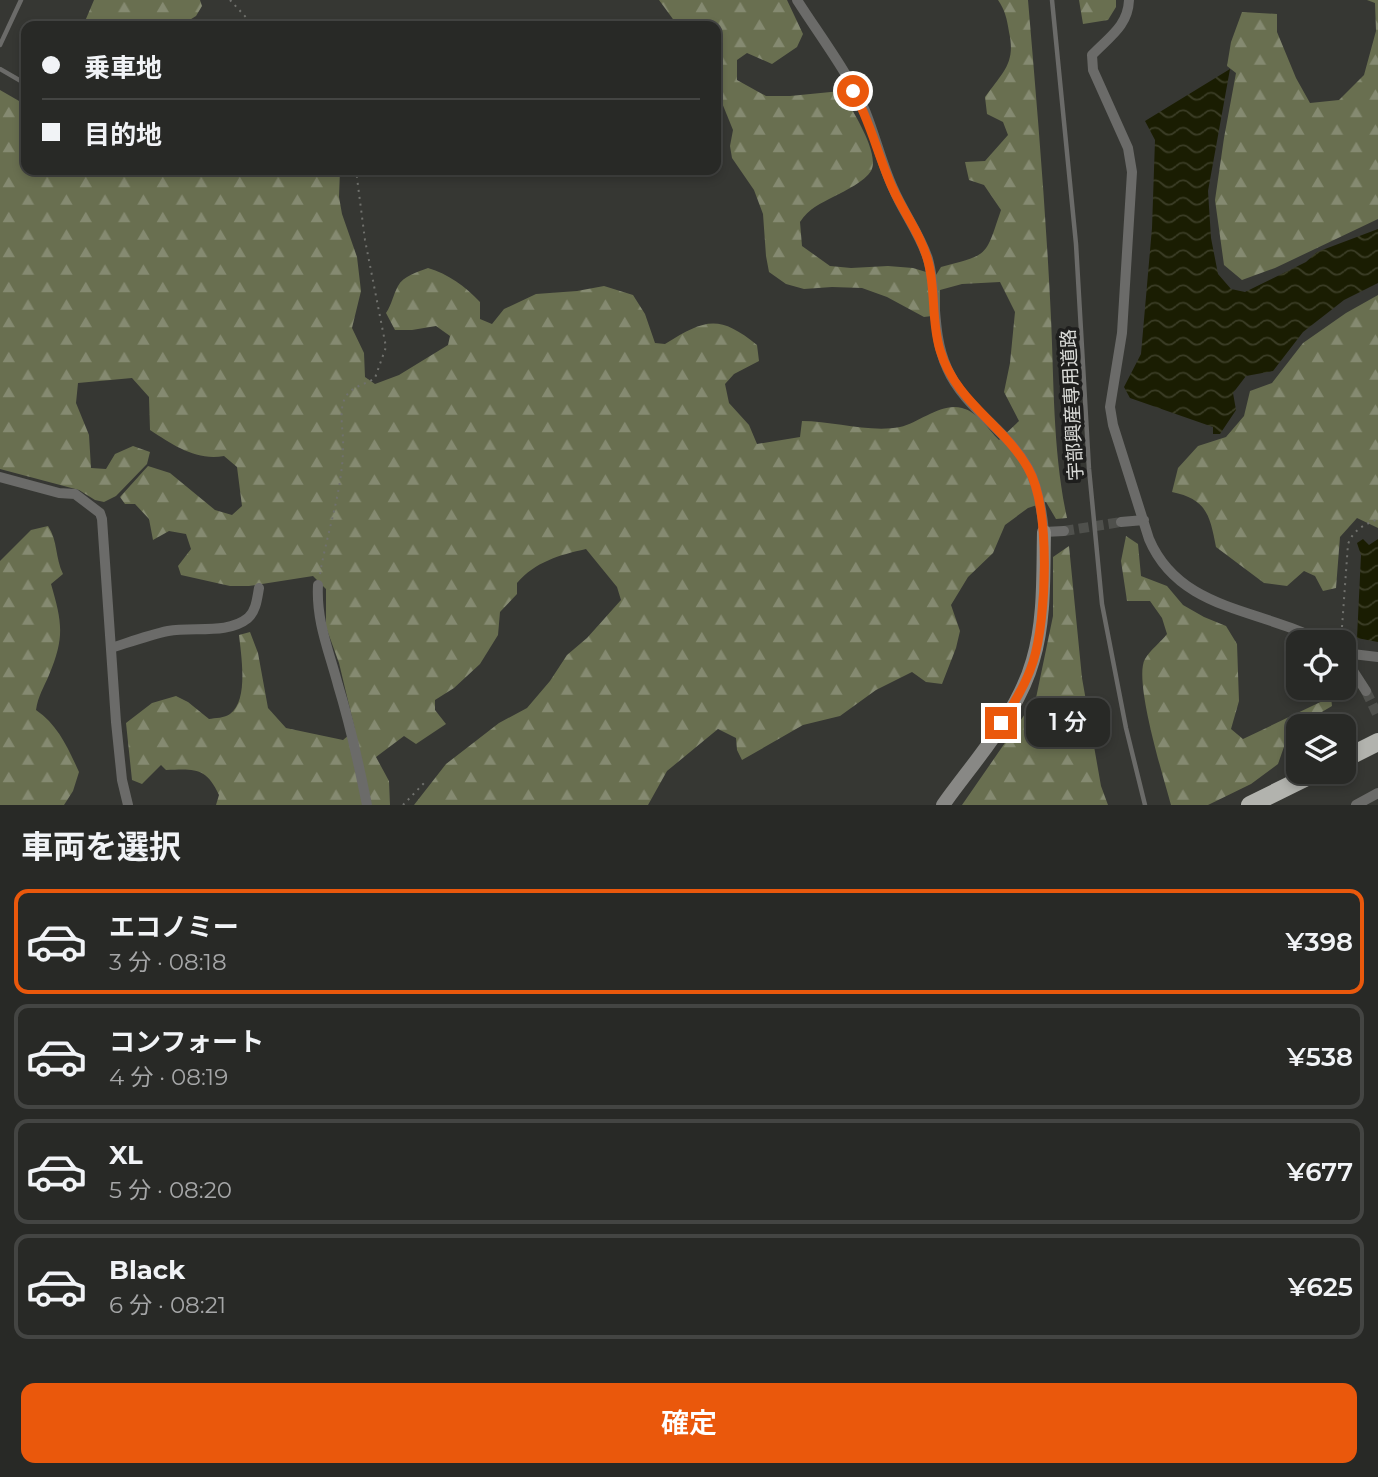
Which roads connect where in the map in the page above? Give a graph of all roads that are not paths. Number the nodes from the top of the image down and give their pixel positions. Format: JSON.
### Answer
{"nodes":[{"id":1,"x":21,"y":0,"type":"edge"},
{"id":2,"x":797,"y":0,"type":"edge"},
{"id":3,"x":1052,"y":0,"type":"edge"},
{"id":4,"x":1129,"y":0,"type":"edge"},
{"id":5,"x":0,"y":30,"type":"edge"},
{"id":6,"x":6,"y":33,"type":"junction"},
{"id":7,"x":0,"y":46,"type":"edge"},
{"id":8,"x":0,"y":69,"type":"edge"},
{"id":9,"x":21,"y":81,"type":"edge"},
{"id":10,"x":0,"y":477,"type":"edge"},
{"id":11,"x":1144,"y":520,"type":"junction"},
{"id":12,"x":1121,"y":522,"type":"tunnel mouth"},
{"id":13,"x":1063,"y":531,"type":"tunnel mouth"},
{"id":14,"x":1044,"y":533,"type":"junction"},
{"id":15,"x":318,"y":586,"type":"road end"},
{"id":16,"x":259,"y":588,"type":"dead end"},
{"id":17,"x":1293,"y":630,"type":"edge"},
{"id":18,"x":111,"y":648,"type":"junction"},
{"id":19,"x":1356,"y":656,"type":"edge"},
{"id":20,"x":1378,"y":657,"type":"edge"},
{"id":21,"x":1356,"y":675,"type":"edge"},
{"id":22,"x":1366,"y":691,"type":"tunnel mouth"},
{"id":23,"x":1378,"y":742,"type":"edge"},
{"id":24,"x":1356,"y":752,"type":"edge"},
{"id":25,"x":1293,"y":784,"type":"edge"},
{"id":26,"x":1378,"y":793,"type":"edge"},
{"id":27,"x":128,"y":805,"type":"edge"},
{"id":28,"x":367,"y":805,"type":"edge"},
{"id":29,"x":943,"y":805,"type":"edge"},
{"id":30,"x":1145,"y":805,"type":"edge"},
{"id":31,"x":1250,"y":805,"type":"edge"},
{"id":32,"x":1356,"y":805,"type":"edge"}],
"edges":[{"from":1,"to":6,"type":"lane"},
{"from":2,"to":14,"type":"street"},
{"from":3,"to":30,"type":"lane","name":"宇部興産専用道路"},
{"from":4,"to":11,"type":"street"},
{"from":5,"to":6,"type":"lane"},
{"from":6,"to":7,"type":"lane"},
{"from":8,"to":9,"type":"lane"},
{"from":10,"to":18,"type":"street"},
{"from":11,"to":12,"type":"street"},
{"from":11,"to":17,"type":"street"},
{"from":13,"to":14,"type":"street"},
{"from":14,"to":29,"type":"street"},
{"from":15,"to":28,"type":"street"},
{"from":16,"to":18,"type":"street"},
{"from":18,"to":27,"type":"street"},
{"from":19,"to":20,"type":"street"},
{"from":21,"to":22,"type":"street"},
{"from":23,"to":24,"type":"highway"},
{"from":25,"to":31,"type":"highway"},
{"from":26,"to":32,"type":"street"}]}
